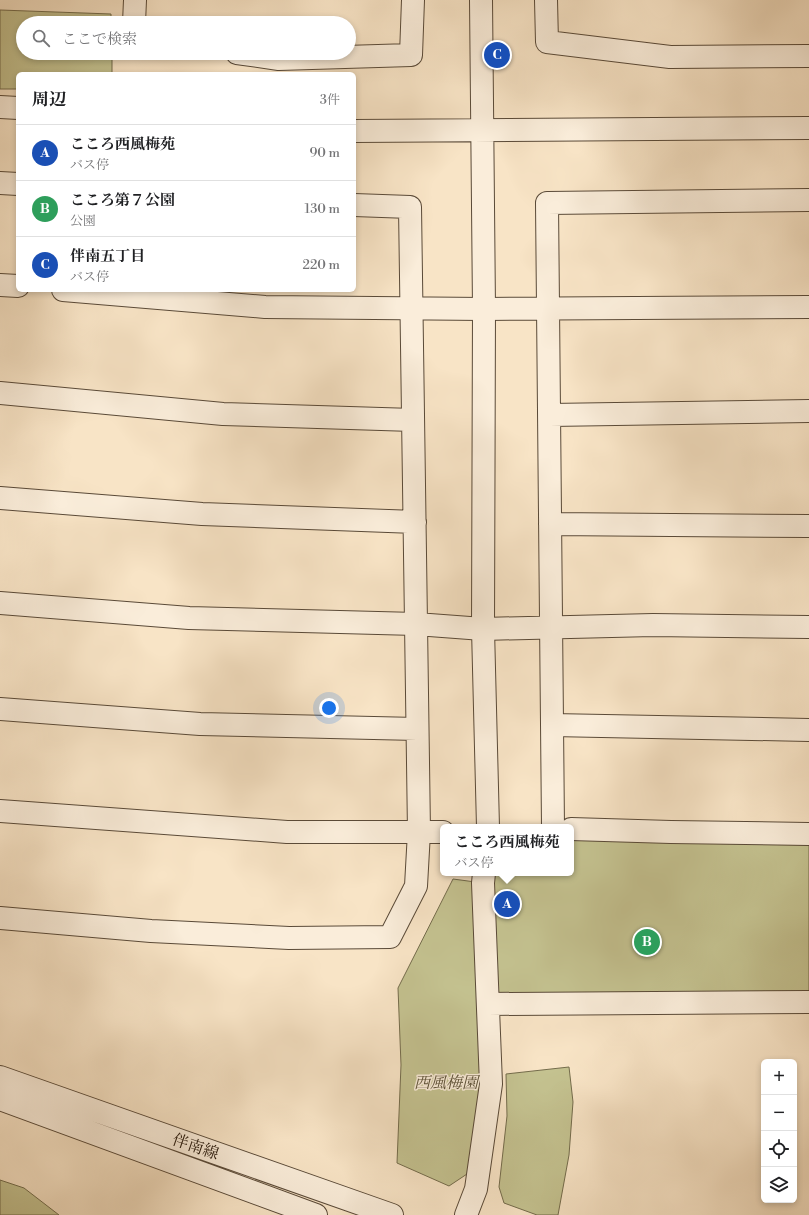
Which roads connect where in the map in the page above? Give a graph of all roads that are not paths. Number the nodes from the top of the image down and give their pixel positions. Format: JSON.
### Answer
{"nodes":[{"id":1,"x":135,"y":0,"type":"edge"},
{"id":2,"x":413,"y":0,"type":"edge"},
{"id":3,"x":481,"y":0,"type":"edge"},
{"id":4,"x":546,"y":0,"type":"edge"},
{"id":5,"x":134,"y":16,"type":"edge"},
{"id":6,"x":809,"y":56,"type":"edge"},
{"id":7,"x":356,"y":57,"type":"edge"},
{"id":8,"x":0,"y":106,"type":"edge"},
{"id":9,"x":16,"y":108,"type":"edge"},
{"id":10,"x":809,"y":128,"type":"edge"},
{"id":11,"x":356,"y":131,"type":"edge"},
{"id":12,"x":482,"y":131,"type":"junction"},
{"id":13,"x":0,"y":183,"type":"edge"},
{"id":14,"x":16,"y":184,"type":"edge"},
{"id":15,"x":809,"y":200,"type":"edge"},
{"id":16,"x":356,"y":205,"type":"edge"},
{"id":17,"x":0,"y":285,"type":"edge"},
{"id":18,"x":16,"y":286,"type":"edge"},
{"id":19,"x":88,"y":292,"type":"edge"},
{"id":20,"x":809,"y":307,"type":"edge"},
{"id":21,"x":412,"y":309,"type":"junction"},
{"id":22,"x":549,"y":309,"type":"junction"},
{"id":23,"x":484,"y":310,"type":"junction"},
{"id":24,"x":0,"y":393,"type":"edge"},
{"id":25,"x":809,"y":411,"type":"edge"},
{"id":26,"x":550,"y":415,"type":"junction"},
{"id":27,"x":413,"y":420,"type":"junction"},
{"id":28,"x":0,"y":498,"type":"edge"},
{"id":29,"x":415,"y":522,"type":"junction"},
{"id":30,"x":550,"y":524,"type":"junction"},
{"id":31,"x":809,"y":526,"type":"edge"},
{"id":32,"x":0,"y":603,"type":"edge"},
{"id":33,"x":416,"y":624,"type":"junction"},
{"id":34,"x":809,"y":627,"type":"edge"},
{"id":35,"x":551,"y":628,"type":"junction"},
{"id":36,"x":483,"y":629,"type":"junction"},
{"id":37,"x":0,"y":708,"type":"edge"},
{"id":38,"x":552,"y":725,"type":"junction"},
{"id":39,"x":417,"y":729,"type":"junction"},
{"id":40,"x":809,"y":730,"type":"edge"},
{"id":41,"x":0,"y":811,"type":"edge"},
{"id":42,"x":488,"y":824,"type":"edge"},
{"id":43,"x":553,"y":824,"type":"edge"},
{"id":44,"x":574,"y":829,"type":"edge"},
{"id":45,"x":419,"y":832,"type":"junction"},
{"id":46,"x":440,"y":832,"type":"edge"},
{"id":47,"x":809,"y":834,"type":"edge"},
{"id":48,"x":484,"y":876,"type":"edge"},
{"id":49,"x":0,"y":918,"type":"edge"},
{"id":50,"x":809,"y":1002,"type":"edge"},
{"id":51,"x":488,"y":1004,"type":"junction"},
{"id":52,"x":0,"y":1077,"type":"edge"},
{"id":53,"x":0,"y":1099,"type":"edge"},
{"id":54,"x":316,"y":1215,"type":"edge"},
{"id":55,"x":392,"y":1215,"type":"edge"},
{"id":56,"x":466,"y":1215,"type":"edge"}],
"edges":[{"from":1,"to":5,"type":"street"},
{"from":2,"to":7,"type":"street"},
{"from":3,"to":12,"type":"street"},
{"from":4,"to":6,"type":"street"},
{"from":8,"to":9,"type":"street"},
{"from":10,"to":12,"type":"street"},
{"from":11,"to":12,"type":"street"},
{"from":12,"to":23,"type":"street"},
{"from":13,"to":14,"type":"street"},
{"from":15,"to":22,"type":"street"},
{"from":16,"to":21,"type":"street"},
{"from":17,"to":18,"type":"street"},
{"from":19,"to":21,"type":"street"},
{"from":20,"to":22,"type":"street"},
{"from":21,"to":23,"type":"street"},
{"from":21,"to":27,"type":"street"},
{"from":22,"to":23,"type":"street"},
{"from":22,"to":26,"type":"street"},
{"from":23,"to":36,"type":"street"},
{"from":24,"to":27,"type":"street"},
{"from":25,"to":26,"type":"street"},
{"from":26,"to":30,"type":"street"},
{"from":27,"to":29,"type":"street"},
{"from":28,"to":29,"type":"street"},
{"from":29,"to":33,"type":"street"},
{"from":30,"to":31,"type":"street"},
{"from":30,"to":35,"type":"street"},
{"from":32,"to":33,"type":"street"},
{"from":33,"to":36,"type":"street"},
{"from":33,"to":39,"type":"street"},
{"from":34,"to":35,"type":"street"},
{"from":35,"to":36,"type":"street"},
{"from":35,"to":38,"type":"street"},
{"from":36,"to":42,"type":"street"},
{"from":37,"to":39,"type":"street"},
{"from":38,"to":40,"type":"street"},
{"from":38,"to":43,"type":"street"},
{"from":39,"to":45,"type":"street"},
{"from":41,"to":45,"type":"street"},
{"from":44,"to":47,"type":"street"},
{"from":45,"to":46,"type":"street"},
{"from":45,"to":49,"type":"street"},
{"from":48,"to":51,"type":"street"},
{"from":50,"to":51,"type":"street"},
{"from":51,"to":56,"type":"street"},
{"from":52,"to":55,"type":"street","name":"伴南線"},
{"from":53,"to":54,"type":"street","name":"伴南線"}]}
